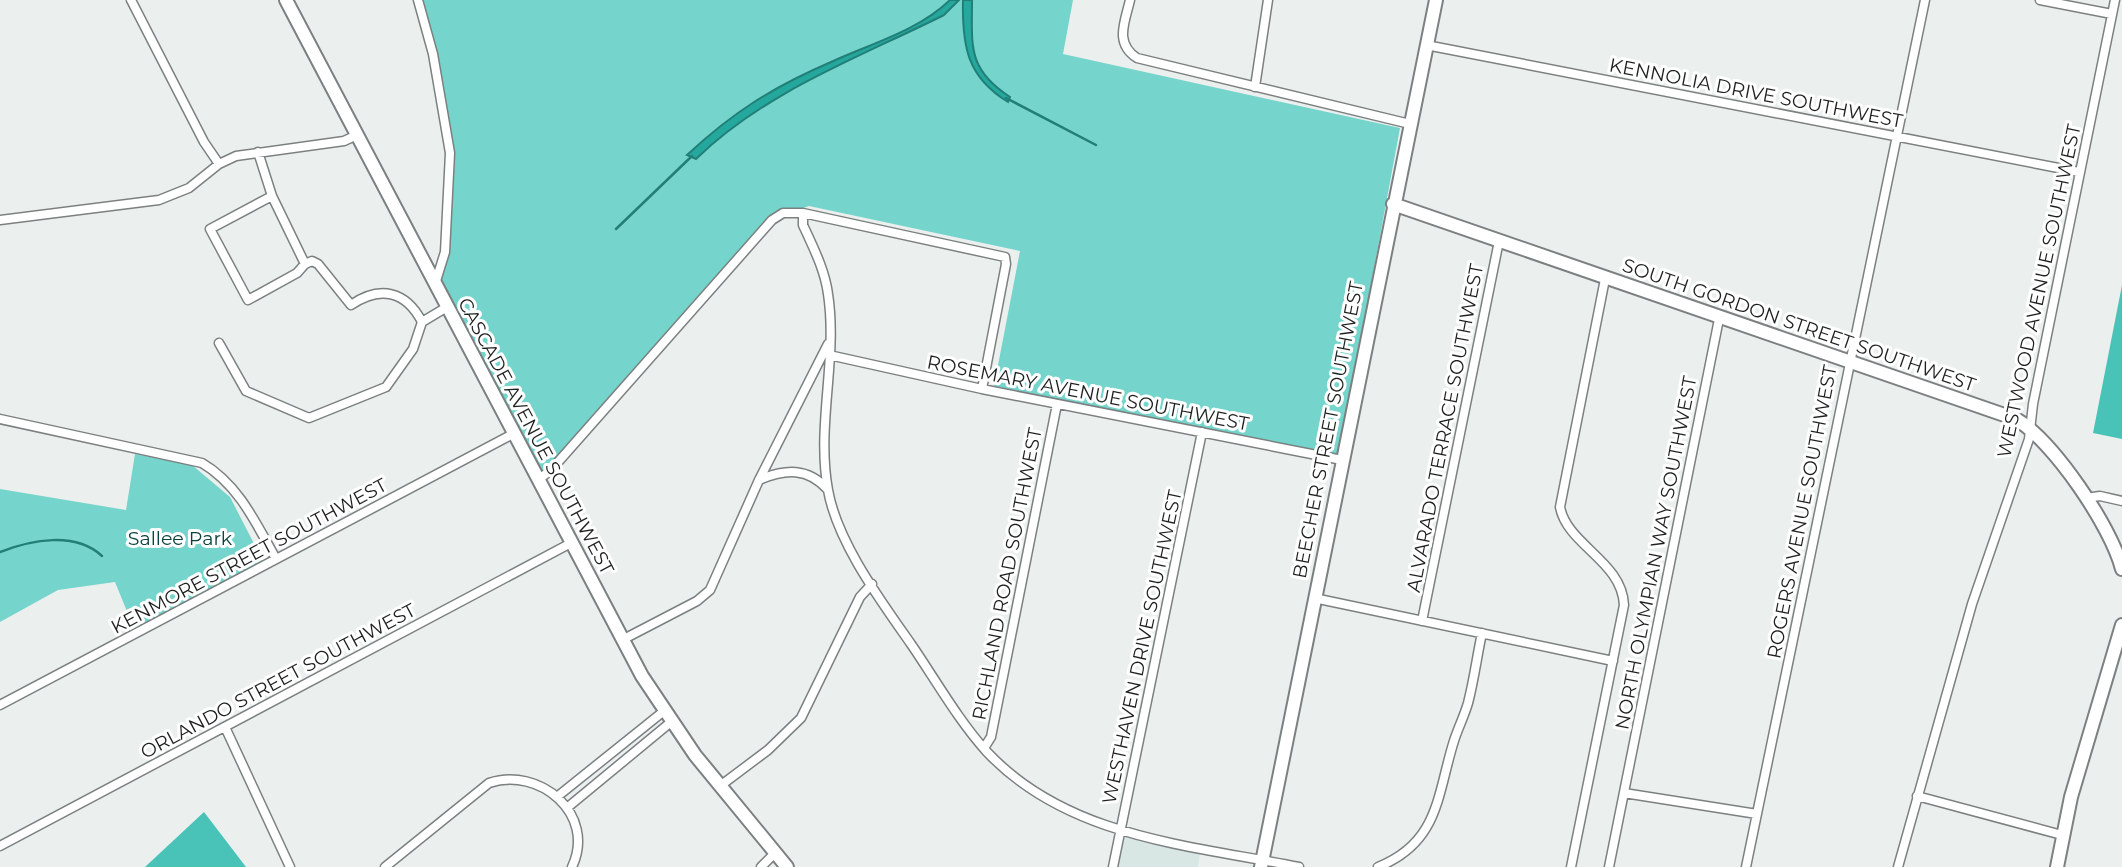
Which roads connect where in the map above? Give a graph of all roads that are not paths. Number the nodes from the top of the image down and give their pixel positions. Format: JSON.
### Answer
{"nodes":[{"id":1,"x":131,"y":0,"type":"edge"},
{"id":2,"x":286,"y":0,"type":"edge"},
{"id":3,"x":418,"y":0,"type":"edge"},
{"id":4,"x":1130,"y":0,"type":"edge"},
{"id":5,"x":1268,"y":0,"type":"edge"},
{"id":6,"x":1436,"y":0,"type":"edge"},
{"id":7,"x":1924,"y":0,"type":"edge"},
{"id":8,"x":2040,"y":0,"type":"edge"},
{"id":9,"x":2115,"y":0,"type":"edge"},
{"id":10,"x":2112,"y":14,"type":"junction"},
{"id":11,"x":1426,"y":45,"type":"junction"},
{"id":12,"x":1255,"y":87,"type":"junction"},
{"id":13,"x":1410,"y":124,"type":"junction"},
{"id":14,"x":357,"y":135,"type":"junction"},
{"id":15,"x":1895,"y":136,"type":"junction"},
{"id":16,"x":258,"y":152,"type":"junction"},
{"id":17,"x":219,"y":164,"type":"junction"},
{"id":18,"x":2080,"y":172,"type":"junction"},
{"id":19,"x":272,"y":195,"type":"junction"},
{"id":20,"x":1393,"y":204,"type":"junction"},
{"id":21,"x":803,"y":213,"type":"junction"},
{"id":22,"x":0,"y":220,"type":"edge"},
{"id":23,"x":1499,"y":241,"type":"junction"},
{"id":24,"x":305,"y":264,"type":"junction"},
{"id":25,"x":1605,"y":279,"type":"junction"},
{"id":26,"x":435,"y":285,"type":"junction"},
{"id":27,"x":447,"y":307,"type":"junction"},
{"id":28,"x":1719,"y":319,"type":"junction"},
{"id":29,"x":422,"y":322,"type":"junction"},
{"id":30,"x":830,"y":340,"type":"junction"},
{"id":31,"x":219,"y":343,"type":"dead end"},
{"id":32,"x":829,"y":355,"type":"junction"},
{"id":33,"x":1848,"y":363,"type":"junction"},
{"id":34,"x":982,"y":389,"type":"junction"},
{"id":35,"x":1057,"y":404,"type":"junction"},
{"id":36,"x":0,"y":419,"type":"edge"},
{"id":37,"x":2031,"y":428,"type":"junction"},
{"id":38,"x":1202,"y":432,"type":"junction"},
{"id":39,"x":513,"y":434,"type":"junction"},
{"id":40,"x":1342,"y":460,"type":"junction"},
{"id":41,"x":538,"y":480,"type":"junction"},
{"id":42,"x":759,"y":480,"type":"junction"},
{"id":43,"x":828,"y":490,"type":"junction"},
{"id":44,"x":2086,"y":498,"type":"junction"},
{"id":45,"x":2122,"y":501,"type":"edge"},
{"id":46,"x":571,"y":543,"type":"junction"},
{"id":47,"x":276,"y":559,"type":"junction"},
{"id":48,"x":2122,"y":569,"type":"edge"},
{"id":49,"x":872,"y":584,"type":"junction"},
{"id":50,"x":1314,"y":598,"type":"junction"},
{"id":51,"x":1422,"y":621,"type":"junction"},
{"id":52,"x":2122,"y":625,"type":"edge"},
{"id":53,"x":1482,"y":633,"type":"junction"},
{"id":54,"x":622,"y":640,"type":"junction"},
{"id":55,"x":1613,"y":661,"type":"junction"},
{"id":56,"x":0,"y":705,"type":"edge"},
{"id":57,"x":668,"y":716,"type":"junction"},
{"id":58,"x":225,"y":727,"type":"junction"},
{"id":59,"x":984,"y":748,"type":"junction"},
{"id":60,"x":720,"y":786,"type":"junction"},
{"id":61,"x":1624,"y":793,"type":"junction"},
{"id":62,"x":558,"y":796,"type":"junction"},
{"id":63,"x":1917,"y":796,"type":"junction"},
{"id":64,"x":568,"y":807,"type":"junction"},
{"id":65,"x":1757,"y":814,"type":"junction"},
{"id":66,"x":1121,"y":831,"type":"junction"},
{"id":67,"x":2062,"y":835,"type":"junction"},
{"id":68,"x":0,"y":846,"type":"edge"},
{"id":69,"x":775,"y":853,"type":"junction"},
{"id":70,"x":1262,"y":863,"type":"edge"},
{"id":71,"x":290,"y":867,"type":"edge"},
{"id":72,"x":385,"y":867,"type":"edge"},
{"id":73,"x":572,"y":867,"type":"edge"},
{"id":74,"x":761,"y":867,"type":"edge"},
{"id":75,"x":787,"y":867,"type":"edge"},
{"id":76,"x":1113,"y":867,"type":"edge"},
{"id":77,"x":1299,"y":867,"type":"edge"},
{"id":78,"x":1378,"y":867,"type":"edge"},
{"id":79,"x":1571,"y":867,"type":"edge"},
{"id":80,"x":1609,"y":867,"type":"edge"},
{"id":81,"x":1746,"y":867,"type":"edge"},
{"id":82,"x":1898,"y":867,"type":"edge"},
{"id":83,"x":2057,"y":867,"type":"edge"}],
"edges":[{"from":1,"to":17,"type":"street"},
{"from":2,"to":14,"type":"street","name":"CASCADE AVENUE SOUTHWEST"},
{"from":3,"to":26,"type":"street"},
{"from":4,"to":12,"type":"street"},
{"from":5,"to":12,"type":"street"},
{"from":6,"to":11,"type":"street","name":"BEECHER STREET SOUTHWEST"},
{"from":7,"to":15,"type":"street","name":"ROGERS AVENUE SOUTHWEST"},
{"from":8,"to":10,"type":"street"},
{"from":9,"to":10,"type":"street","name":"WESTWOOD AVENUE SOUTHWEST"},
{"from":10,"to":18,"type":"street","name":"WESTWOOD AVENUE SOUTHWEST"},
{"from":11,"to":13,"type":"street","name":"BEECHER STREET SOUTHWEST"},
{"from":11,"to":15,"type":"street","name":"KENNOLIA DRIVE SOUTHWEST"},
{"from":12,"to":13,"type":"street"},
{"from":13,"to":20,"type":"street","name":"BEECHER STREET SOUTHWEST"},
{"from":14,"to":16,"type":"street"},
{"from":14,"to":26,"type":"street","name":"CASCADE AVENUE SOUTHWEST"},
{"from":15,"to":18,"type":"street","name":"KENNOLIA DRIVE SOUTHWEST"},
{"from":15,"to":33,"type":"street","name":"ROGERS AVENUE SOUTHWEST"},
{"from":16,"to":17,"type":"street"},
{"from":16,"to":19,"type":"street"},
{"from":17,"to":22,"type":"street"},
{"from":18,"to":37,"type":"street","name":"WESTWOOD AVENUE SOUTHWEST"},
{"from":19,"to":24,"type":"street"},
{"from":19,"to":24,"type":"street"},
{"from":20,"to":23,"type":"street","name":"SOUTH GORDON STREET SOUTHWEST"},
{"from":20,"to":40,"type":"street","name":"BEECHER STREET SOUTHWEST"},
{"from":21,"to":30,"type":"street"},
{"from":21,"to":34,"type":"street"},
{"from":21,"to":41,"type":"street"},
{"from":23,"to":25,"type":"street","name":"SOUTH GORDON STREET SOUTHWEST"},
{"from":23,"to":51,"type":"street","name":"ALVARADO TERRACE SOUTHWEST"},
{"from":24,"to":29,"type":"street"},
{"from":25,"to":28,"type":"street","name":"SOUTH GORDON STREET SOUTHWEST"},
{"from":25,"to":55,"type":"street"},
{"from":26,"to":27,"type":"street","name":"CASCADE AVENUE SOUTHWEST"},
{"from":27,"to":29,"type":"street"},
{"from":27,"to":39,"type":"street","name":"CASCADE AVENUE SOUTHWEST"},
{"from":28,"to":33,"type":"street","name":"SOUTH GORDON STREET SOUTHWEST"},
{"from":28,"to":61,"type":"street","name":"NORTH OLYMPIAN WAY SOUTHWEST"},
{"from":29,"to":31,"type":"street"},
{"from":30,"to":32,"type":"street"},
{"from":30,"to":42,"type":"street"},
{"from":32,"to":34,"type":"street","name":"ROSEMARY AVENUE SOUTHWEST"},
{"from":32,"to":43,"type":"street"},
{"from":33,"to":37,"type":"street","name":"SOUTH GORDON STREET SOUTHWEST"},
{"from":33,"to":65,"type":"street","name":"ROGERS AVENUE SOUTHWEST"},
{"from":34,"to":35,"type":"street","name":"ROSEMARY AVENUE SOUTHWEST"},
{"from":35,"to":38,"type":"street","name":"ROSEMARY AVENUE SOUTHWEST"},
{"from":35,"to":59,"type":"street","name":"RICHLAND ROAD SOUTHWEST"},
{"from":36,"to":47,"type":"street"},
{"from":37,"to":44,"type":"street","name":"SOUTH GORDON STREET SOUTHWEST"},
{"from":37,"to":63,"type":"street","name":"WESTWOOD AVENUE SOUTHWEST"},
{"from":38,"to":40,"type":"street","name":"ROSEMARY AVENUE SOUTHWEST"},
{"from":38,"to":66,"type":"street","name":"WESTHAVEN DRIVE SOUTHWEST"},
{"from":39,"to":41,"type":"street","name":"CASCADE AVENUE SOUTHWEST"},
{"from":39,"to":47,"type":"street","name":"KENMORE STREET SOUTHWEST"},
{"from":40,"to":50,"type":"street","name":"BEECHER STREET SOUTHWEST"},
{"from":41,"to":46,"type":"street","name":"CASCADE AVENUE SOUTHWEST"},
{"from":42,"to":43,"type":"street"},
{"from":42,"to":54,"type":"street"},
{"from":43,"to":49,"type":"street"},
{"from":44,"to":45,"type":"street"},
{"from":44,"to":48,"type":"street","name":"SOUTH GORDON STREET SOUTHWEST"},
{"from":46,"to":54,"type":"street","name":"CASCADE AVENUE SOUTHWEST"},
{"from":46,"to":58,"type":"street","name":"ORLANDO STREET SOUTHWEST"},
{"from":47,"to":56,"type":"street","name":"KENMORE STREET SOUTHWEST"},
{"from":49,"to":59,"type":"street"},
{"from":49,"to":60,"type":"street"},
{"from":50,"to":51,"type":"street"},
{"from":50,"to":70,"type":"street","name":"BEECHER STREET SOUTHWEST"},
{"from":51,"to":53,"type":"street"},
{"from":52,"to":67,"type":"street"},
{"from":53,"to":55,"type":"street"},
{"from":53,"to":78,"type":"street"},
{"from":54,"to":57,"type":"street","name":"CASCADE AVENUE SOUTHWEST"},
{"from":55,"to":79,"type":"street"},
{"from":57,"to":60,"type":"street","name":"CASCADE AVENUE SOUTHWEST"},
{"from":57,"to":62,"type":"street"},
{"from":57,"to":64,"type":"street"},
{"from":58,"to":68,"type":"street","name":"ORLANDO STREET SOUTHWEST"},
{"from":58,"to":71,"type":"street"},
{"from":59,"to":66,"type":"street"},
{"from":60,"to":69,"type":"street","name":"CASCADE AVENUE SOUTHWEST"},
{"from":61,"to":65,"type":"street"},
{"from":61,"to":80,"type":"street","name":"NORTH OLYMPIAN WAY SOUTHWEST"},
{"from":62,"to":64,"type":"street"},
{"from":62,"to":72,"type":"street"},
{"from":63,"to":67,"type":"street"},
{"from":63,"to":82,"type":"street","name":"WESTWOOD AVENUE SOUTHWEST"},
{"from":64,"to":73,"type":"street"},
{"from":65,"to":81,"type":"street","name":"ROGERS AVENUE SOUTHWEST"},
{"from":66,"to":70,"type":"street"},
{"from":66,"to":76,"type":"street","name":"WESTHAVEN DRIVE SOUTHWEST"},
{"from":67,"to":83,"type":"street"},
{"from":69,"to":74,"type":"street"},
{"from":69,"to":75,"type":"street","name":"CASCADE AVENUE SOUTHWEST"},
{"from":70,"to":77,"type":"street"}]}
